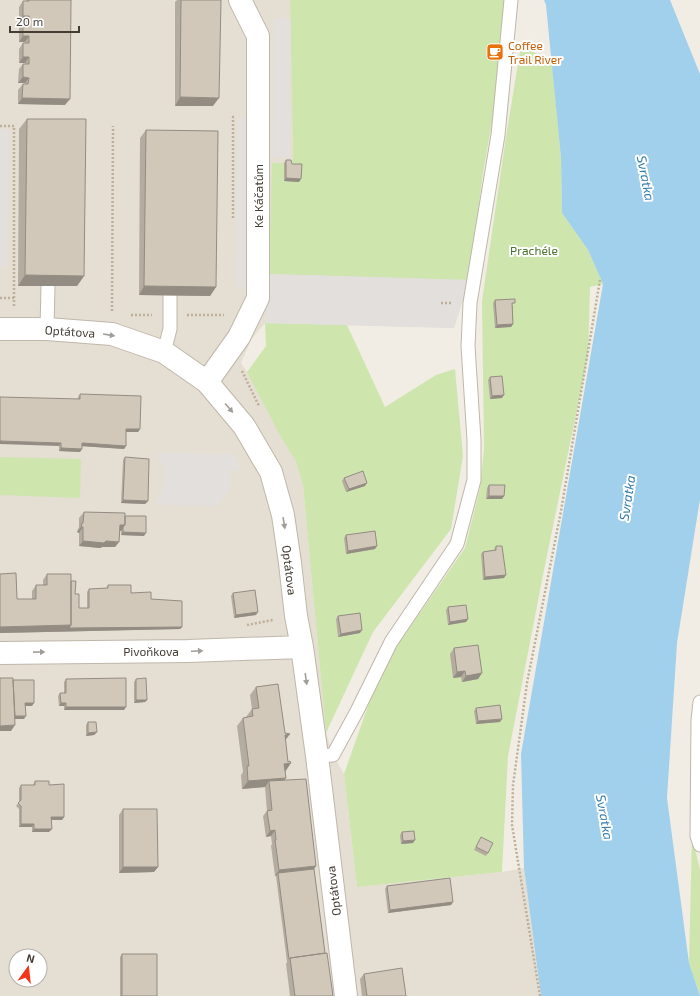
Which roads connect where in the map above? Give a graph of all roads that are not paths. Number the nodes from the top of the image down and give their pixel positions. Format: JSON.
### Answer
{"nodes":[{"id":1,"x":240,"y":0,"type":"edge"},
{"id":2,"x":511,"y":0,"type":"edge"},
{"id":3,"x":48,"y":286,"type":"edge"},
{"id":4,"x":170,"y":295,"type":"edge"},
{"id":5,"x":0,"y":329,"type":"edge"},
{"id":6,"x":47,"y":329,"type":"junction"},
{"id":7,"x":164,"y":352,"type":"junction"},
{"id":8,"x":207,"y":382,"type":"junction"},
{"id":9,"x":302,"y":647,"type":"junction"},
{"id":10,"x":0,"y":653,"type":"edge"},
{"id":11,"x":700,"y":702,"type":"edge"},
{"id":12,"x":317,"y":756,"type":"junction"},
{"id":13,"x":700,"y":845,"type":"edge"},
{"id":14,"x":346,"y":996,"type":"edge"}],
"edges":[{"from":1,"to":8,"type":"street","name":"Ke Káčatům"},
{"from":2,"to":12,"type":"lane"},
{"from":3,"to":6,"type":"lane"},
{"from":4,"to":7,"type":"lane"},
{"from":5,"to":6,"type":"street","name":"Optátova"},
{"from":6,"to":7,"type":"street","name":"Optátova","one_way":true},
{"from":7,"to":8,"type":"street","name":"Optátova"},
{"from":8,"to":9,"type":"street","name":"Optátova","one_way":true},
{"from":10,"to":9,"type":"street","name":"Pivoňkova","one_way":true},
{"from":9,"to":12,"type":"street","name":"Optátova","one_way":true},
{"from":11,"to":13,"type":"lane"},
{"from":12,"to":14,"type":"street","name":"Optátova"}]}
